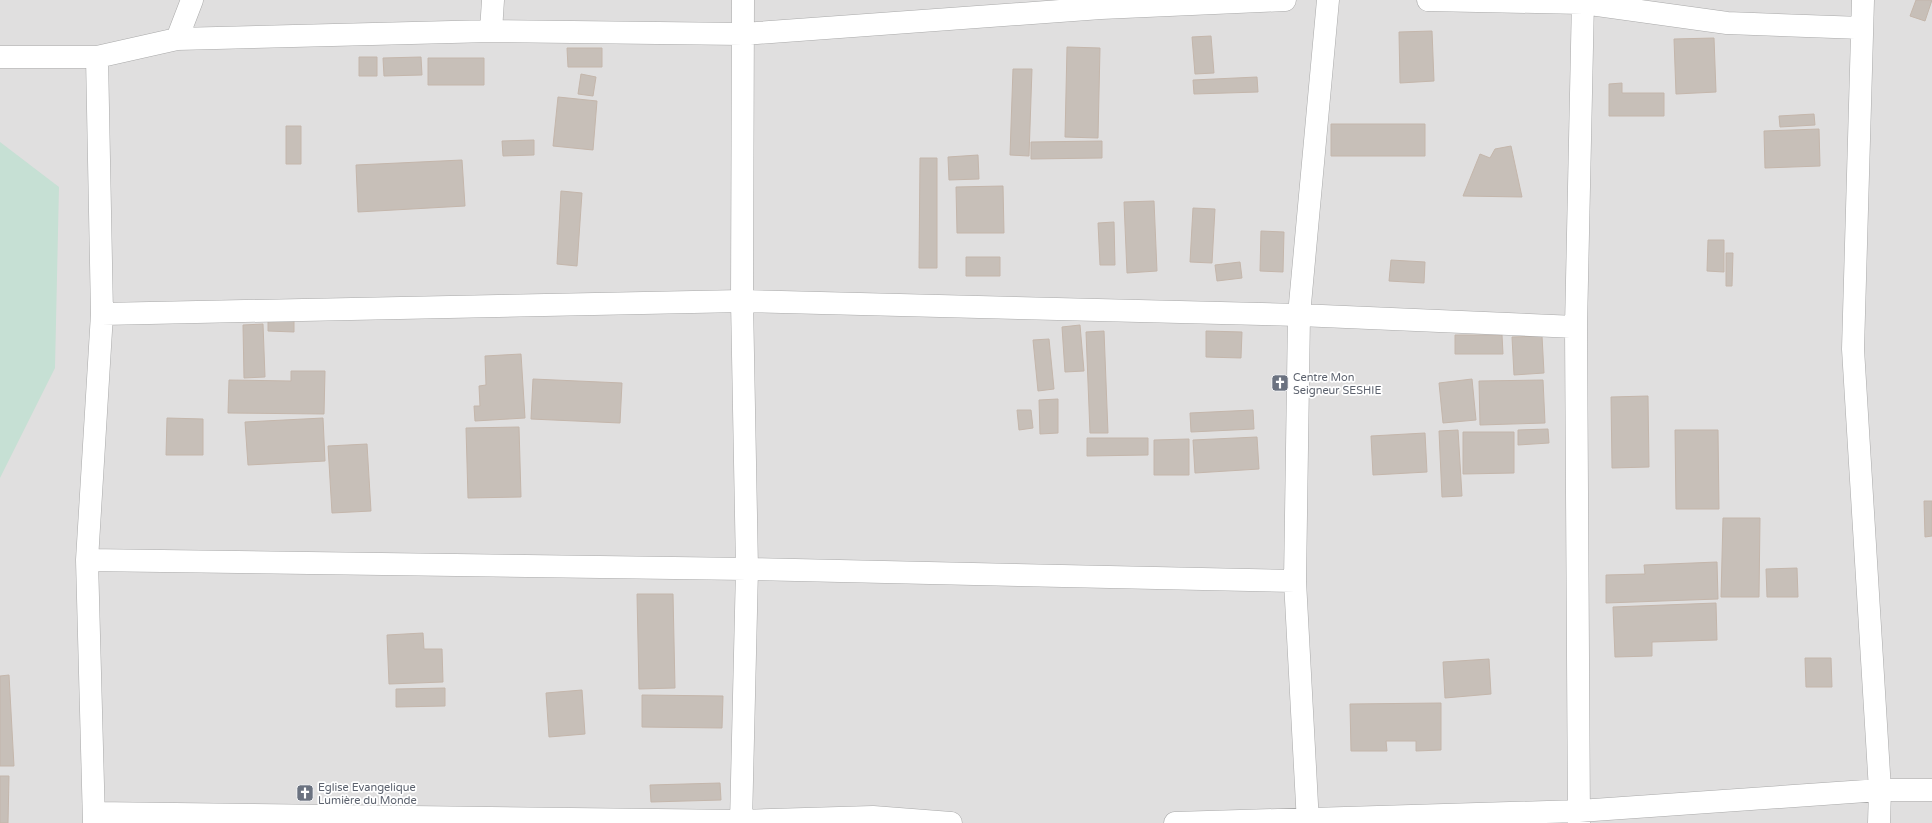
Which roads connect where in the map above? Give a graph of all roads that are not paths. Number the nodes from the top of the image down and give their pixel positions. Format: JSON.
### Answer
{"nodes":[{"id":1,"x":192,"y":0,"type":"edge"},
{"id":2,"x":493,"y":0,"type":"edge"},
{"id":3,"x":742,"y":0,"type":"edge"},
{"id":4,"x":1075,"y":0,"type":"edge"},
{"id":5,"x":1285,"y":0,"type":"edge"},
{"id":6,"x":1328,"y":0,"type":"edge"},
{"id":7,"x":1428,"y":0,"type":"edge"},
{"id":8,"x":1863,"y":0,"type":"edge"},
{"id":9,"x":1583,"y":1,"type":"edge"},
{"id":10,"x":1101,"y":8,"type":"junction"},
{"id":11,"x":1862,"y":28,"type":"junction"},
{"id":12,"x":491,"y":31,"type":"junction"},
{"id":13,"x":743,"y":34,"type":"junction"},
{"id":14,"x":177,"y":39,"type":"junction"},
{"id":15,"x":0,"y":57,"type":"edge"},
{"id":16,"x":97,"y":57,"type":"junction"},
{"id":17,"x":742,"y":301,"type":"junction"},
{"id":18,"x":102,"y":314,"type":"junction"},
{"id":19,"x":1299,"y":315,"type":"junction"},
{"id":20,"x":1576,"y":327,"type":"junction"},
{"id":21,"x":87,"y":560,"type":"junction"},
{"id":22,"x":747,"y":569,"type":"junction"},
{"id":23,"x":1295,"y":581,"type":"junction"},
{"id":24,"x":1880,"y":790,"type":"junction"},
{"id":25,"x":1932,"y":790,"type":"edge"},
{"id":26,"x":1579,"y":817,"type":"edge"},
{"id":27,"x":94,"y":818,"type":"edge"},
{"id":28,"x":1308,"y":821,"type":"edge"},
{"id":29,"x":740,"y":822,"type":"edge"},
{"id":30,"x":951,"y":823,"type":"edge"},
{"id":31,"x":1175,"y":823,"type":"edge"},
{"id":32,"x":1879,"y":823,"type":"edge"}],
"edges":[{"from":1,"to":14,"type":"street"},
{"from":2,"to":12,"type":"street"},
{"from":3,"to":13,"type":"street"},
{"from":4,"to":10,"type":"street"},
{"from":5,"to":10,"type":"street"},
{"from":6,"to":19,"type":"street"},
{"from":7,"to":9,"type":"street"},
{"from":8,"to":11,"type":"street"},
{"from":9,"to":11,"type":"street"},
{"from":9,"to":20,"type":"street"},
{"from":10,"to":13,"type":"street"},
{"from":11,"to":24,"type":"street"},
{"from":12,"to":13,"type":"street"},
{"from":12,"to":14,"type":"street"},
{"from":13,"to":17,"type":"street"},
{"from":14,"to":16,"type":"street"},
{"from":15,"to":16,"type":"street"},
{"from":16,"to":18,"type":"street"},
{"from":17,"to":18,"type":"street"},
{"from":17,"to":19,"type":"street"},
{"from":17,"to":22,"type":"street"},
{"from":18,"to":21,"type":"street"},
{"from":19,"to":20,"type":"street"},
{"from":19,"to":23,"type":"street"},
{"from":20,"to":26,"type":"street"},
{"from":21,"to":22,"type":"street"},
{"from":21,"to":27,"type":"street"},
{"from":22,"to":23,"type":"street"},
{"from":22,"to":29,"type":"street"},
{"from":23,"to":28,"type":"street"},
{"from":24,"to":25,"type":"street"},
{"from":24,"to":26,"type":"street"},
{"from":24,"to":32,"type":"street"},
{"from":26,"to":28,"type":"street"},
{"from":27,"to":29,"type":"street"},
{"from":28,"to":31,"type":"street"},
{"from":29,"to":30,"type":"street"}]}
